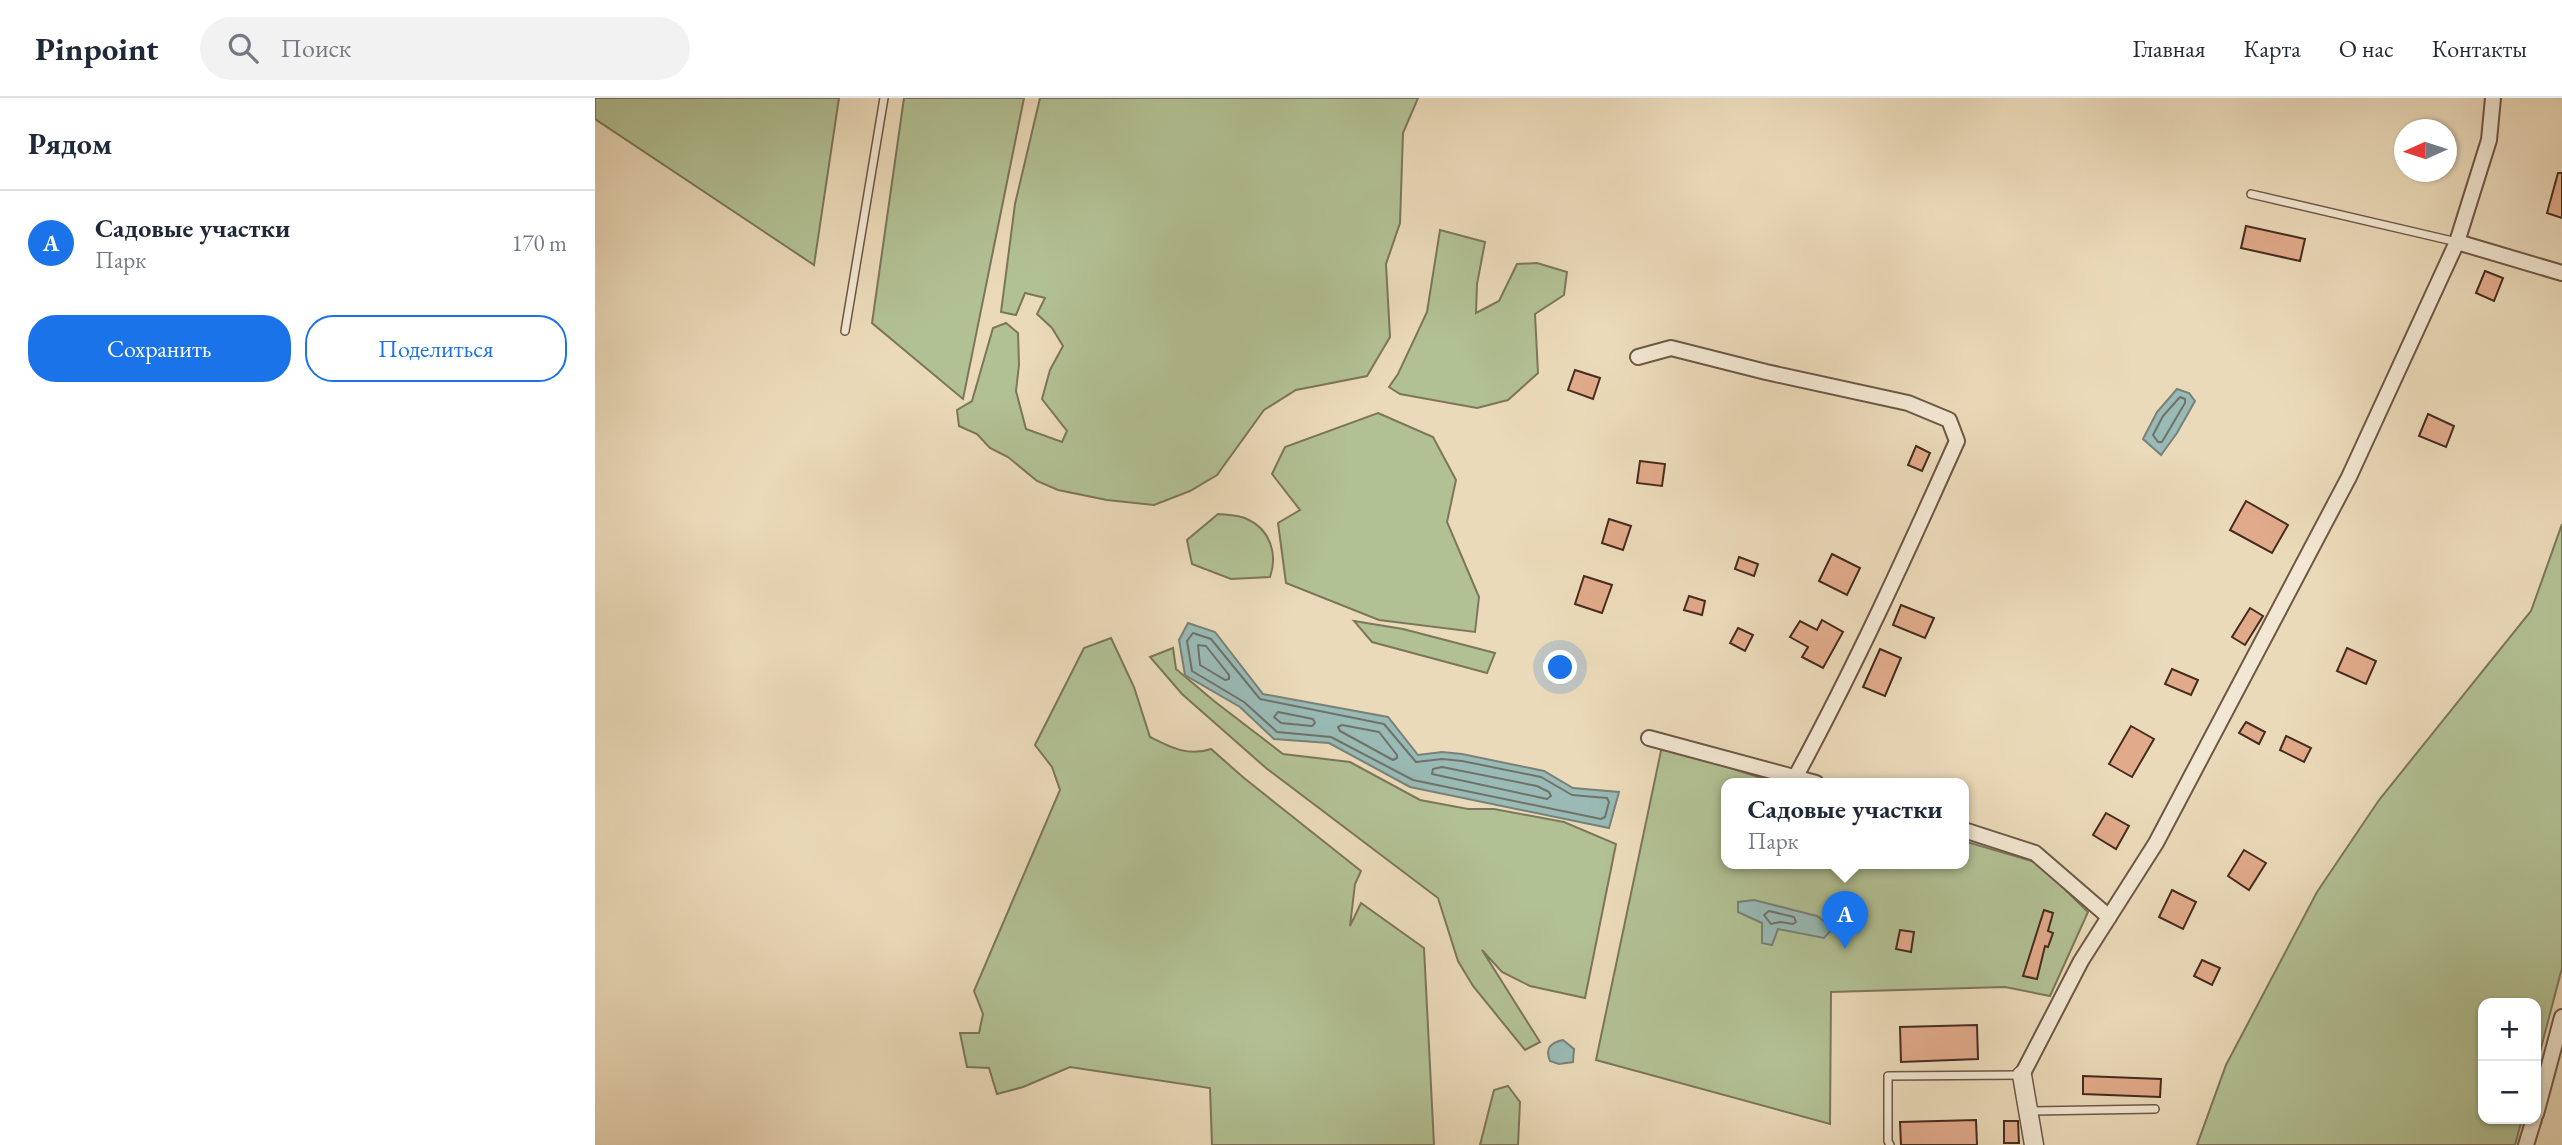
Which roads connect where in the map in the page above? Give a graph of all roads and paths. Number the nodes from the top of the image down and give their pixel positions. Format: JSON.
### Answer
{"nodes":[{"id":1,"x":884,"y":98,"type":"edge"},
{"id":2,"x":2494,"y":98,"type":"edge"},
{"id":3,"x":2251,"y":194,"type":"dead end"},
{"id":4,"x":2457,"y":242,"type":"junction"},
{"id":5,"x":2562,"y":274,"type":"edge"},
{"id":6,"x":845,"y":331,"type":"dead end"},
{"id":7,"x":1638,"y":357,"type":"dead end"},
{"id":8,"x":1649,"y":738,"type":"dead end"},
{"id":9,"x":1796,"y":776,"type":"junction"},
{"id":10,"x":1802,"y":778,"type":"edge"},
{"id":11,"x":1969,"y":832,"type":"edge"},
{"id":12,"x":2109,"y":916,"type":"junction"},
{"id":13,"x":2562,"y":1017,"type":"edge"},
{"id":14,"x":2022,"y":1075,"type":"junction"},
{"id":15,"x":2541,"y":1094,"type":"edge"},
{"id":16,"x":2155,"y":1109,"type":"dead end"},
{"id":17,"x":2030,"y":1111,"type":"junction"},
{"id":18,"x":2533,"y":1124,"type":"edge"},
{"id":19,"x":2528,"y":1143,"type":"edge"},
{"id":20,"x":1890,"y":1145,"type":"edge"},
{"id":21,"x":2034,"y":1145,"type":"edge"}],
"edges":[{"from":1,"to":6,"type":"lane"},
{"from":2,"to":4,"type":"street"},
{"from":3,"to":4,"type":"lane"},
{"from":4,"to":5,"type":"street"},
{"from":4,"to":12,"type":"street"},
{"from":7,"to":9,"type":"street"},
{"from":8,"to":9,"type":"street"},
{"from":9,"to":10,"type":"street"},
{"from":11,"to":12,"type":"street"},
{"from":12,"to":14,"type":"street"},
{"from":13,"to":15,"type":"street"},
{"from":14,"to":17,"type":"street"},
{"from":14,"to":20,"type":"lane"},
{"from":16,"to":17,"type":"lane"},
{"from":17,"to":21,"type":"street"},
{"from":18,"to":19,"type":"street"}]}
